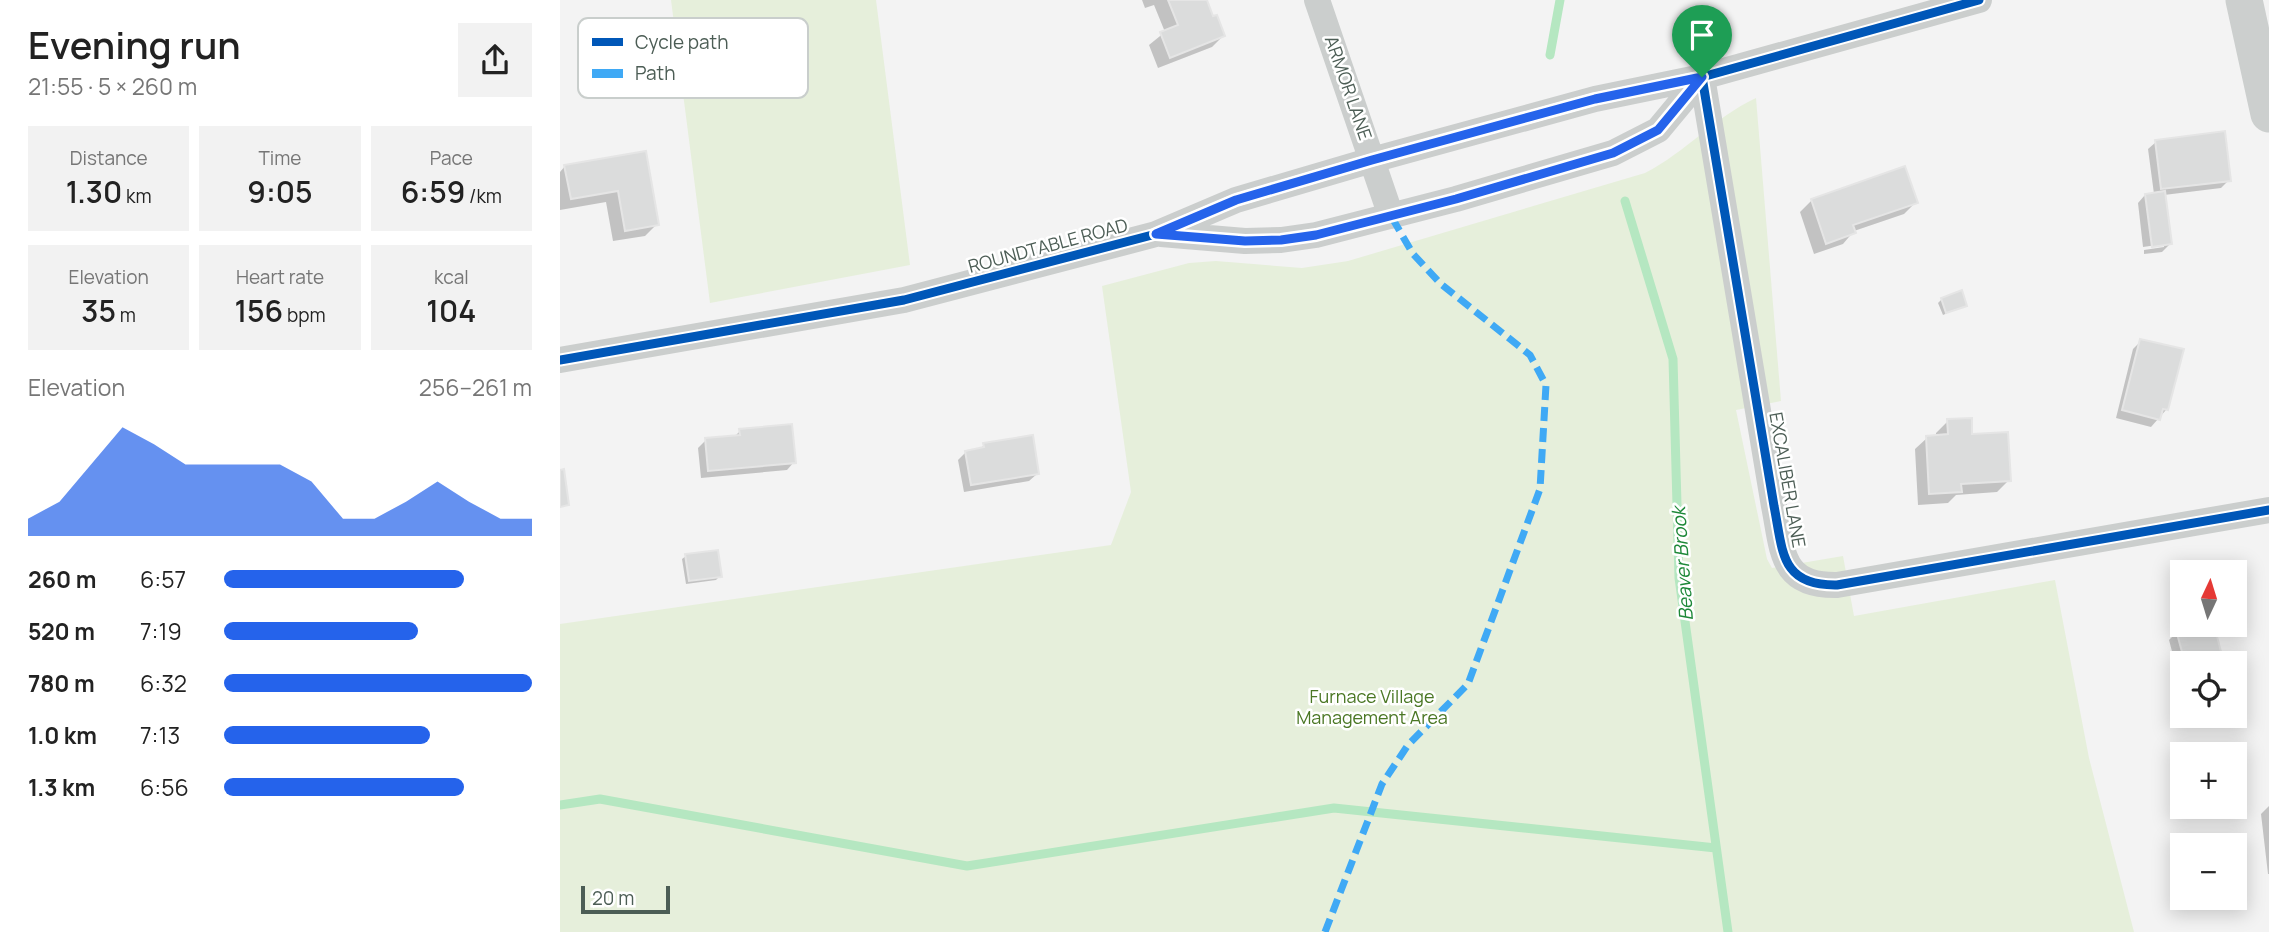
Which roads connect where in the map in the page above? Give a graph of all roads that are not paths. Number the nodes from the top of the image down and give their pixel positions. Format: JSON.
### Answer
{"nodes":[{"id":1,"x":1317,"y":0,"type":"edge"},
{"id":2,"x":1979,"y":0,"type":"edge"},
{"id":3,"x":2244,"y":0,"type":"edge"},
{"id":4,"x":1702,"y":77,"type":"junction"},
{"id":5,"x":2269,"y":114,"type":"edge"},
{"id":6,"x":1372,"y":160,"type":"junction"},
{"id":7,"x":1391,"y":216,"type":"junction"},
{"id":8,"x":1156,"y":234,"type":"junction"},
{"id":9,"x":560,"y":360,"type":"edge"},
{"id":10,"x":2269,"y":510,"type":"edge"}],
"edges":[{"from":1,"to":6,"type":"street","name":"ARMOR LANE"},
{"from":2,"to":4,"type":"street","name":"ROUNDTABLE ROAD"},
{"from":3,"to":5,"type":"main road"},
{"from":4,"to":6,"type":"street","name":"ROUNDTABLE ROAD"},
{"from":4,"to":7,"type":"street","name":"ROUNDTABLE ROAD"},
{"from":4,"to":10,"type":"street","name":"EXCALIBER LANE"},
{"from":6,"to":7,"type":"street","name":"ARMOR LANE"},
{"from":6,"to":8,"type":"street","name":"ROUNDTABLE ROAD"},
{"from":7,"to":8,"type":"street","name":"ROUNDTABLE ROAD"},
{"from":8,"to":9,"type":"street","name":"ROUNDTABLE ROAD"}]}
